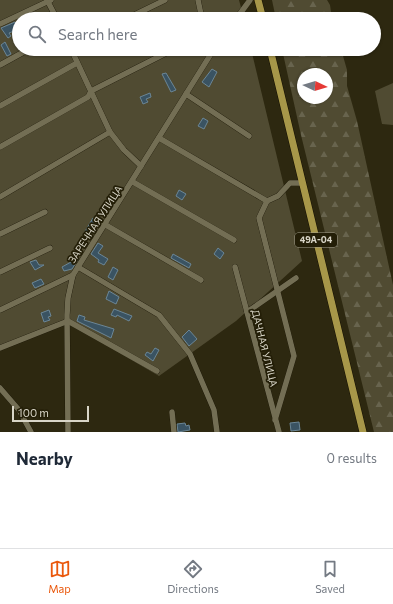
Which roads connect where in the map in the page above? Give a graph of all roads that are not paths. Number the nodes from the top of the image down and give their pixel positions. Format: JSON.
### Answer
{"nodes":[{"id":1,"x":49,"y":0,"type":"edge"},
{"id":2,"x":165,"y":0,"type":"edge"},
{"id":3,"x":198,"y":0,"type":"edge"},
{"id":4,"x":250,"y":0,"type":"edge"},
{"id":5,"x":258,"y":0,"type":"edge"},
{"id":6,"x":24,"y":12,"type":"edge"},
{"id":7,"x":53,"y":12,"type":"edge"},
{"id":8,"x":140,"y":12,"type":"edge"},
{"id":9,"x":201,"y":12,"type":"edge"},
{"id":10,"x":241,"y":12,"type":"edge"},
{"id":11,"x":261,"y":12,"type":"edge"},
{"id":12,"x":12,"y":18,"type":"edge"},
{"id":13,"x":0,"y":24,"type":"edge"},
{"id":14,"x":16,"y":56,"type":"edge"},
{"id":15,"x":74,"y":56,"type":"edge"},
{"id":16,"x":160,"y":56,"type":"edge"},
{"id":17,"x":210,"y":56,"type":"edge"},
{"id":18,"x":272,"y":56,"type":"edge"},
{"id":19,"x":77,"y":63,"type":"junction"},
{"id":20,"x":0,"y":65,"type":"edge"},
{"id":21,"x":91,"y":91,"type":"junction"},
{"id":22,"x":186,"y":94,"type":"junction"},
{"id":23,"x":0,"y":106,"type":"edge"},
{"id":24,"x":110,"y":132,"type":"junction"},
{"id":25,"x":249,"y":136,"type":"dead end"},
{"id":26,"x":159,"y":138,"type":"junction"},
{"id":27,"x":0,"y":147,"type":"edge"},
{"id":28,"x":141,"y":166,"type":"junction"},
{"id":29,"x":132,"y":182,"type":"junction"},
{"id":30,"x":302,"y":182,"type":"junction"},
{"id":31,"x":0,"y":198,"type":"edge"},
{"id":32,"x":267,"y":201,"type":"junction"},
{"id":33,"x":45,"y":212,"type":"dead end"},
{"id":34,"x":104,"y":224,"type":"junction"},
{"id":35,"x":0,"y":234,"type":"edge"},
{"id":36,"x":234,"y":240,"type":"dead end"},
{"id":37,"x":50,"y":248,"type":"dead end"},
{"id":38,"x":78,"y":267,"type":"junction"},
{"id":39,"x":235,"y":267,"type":"dead end"},
{"id":40,"x":0,"y":272,"type":"edge"},
{"id":41,"x":73,"y":276,"type":"junction"},
{"id":42,"x":296,"y":278,"type":"dead end"},
{"id":43,"x":201,"y":280,"type":"dead end"},
{"id":44,"x":277,"y":290,"type":"junction"},
{"id":45,"x":0,"y":310,"type":"edge"},
{"id":46,"x":247,"y":312,"type":"junction"},
{"id":47,"x":68,"y":321,"type":"junction"},
{"id":48,"x":0,"y":348,"type":"edge"},
{"id":49,"x":157,"y":371,"type":"dead end"},
{"id":50,"x":0,"y":388,"type":"edge"},
{"id":51,"x":172,"y":412,"type":"dead end"},
{"id":52,"x":275,"y":420,"type":"junction"},
{"id":53,"x":31,"y":432,"type":"edge"},
{"id":54,"x":68,"y":432,"type":"edge"},
{"id":55,"x":174,"y":432,"type":"edge"},
{"id":56,"x":217,"y":432,"type":"edge"},
{"id":57,"x":279,"y":432,"type":"edge"},
{"id":58,"x":363,"y":432,"type":"edge"}],
"edges":[{"from":1,"to":6,"type":"street"},
{"from":1,"to":7,"type":"street"},
{"from":2,"to":8,"type":"street"},
{"from":3,"to":9,"type":"street"},
{"from":4,"to":10,"type":"street"},
{"from":5,"to":11,"type":"main road"},
{"from":12,"to":13,"type":"street"},
{"from":14,"to":20,"type":"street"},
{"from":15,"to":19,"type":"street"},
{"from":16,"to":21,"type":"street"},
{"from":17,"to":22,"type":"street","name":"ЗАРЕЧНАЯ УЛИЦА"},
{"from":18,"to":30,"type":"main road","number":"49А-04"},
{"from":19,"to":21,"type":"street"},
{"from":19,"to":23,"type":"street"},
{"from":21,"to":24,"type":"street"},
{"from":21,"to":27,"type":"street"},
{"from":22,"to":25,"type":"street"},
{"from":22,"to":26,"type":"street","name":"ЗАРЕЧНАЯ УЛИЦА"},
{"from":24,"to":28,"type":"street"},
{"from":24,"to":31,"type":"street"},
{"from":26,"to":28,"type":"street","name":"ЗАРЕЧНАЯ УЛИЦА"},
{"from":26,"to":32,"type":"street"},
{"from":28,"to":29,"type":"street","name":"ЗАРЕЧНАЯ УЛИЦА"},
{"from":29,"to":34,"type":"street","name":"ЗАРЕЧНАЯ УЛИЦА"},
{"from":29,"to":36,"type":"street"},
{"from":30,"to":32,"type":"street"},
{"from":30,"to":58,"type":"main road","number":"49А-04"},
{"from":32,"to":44,"type":"street"},
{"from":33,"to":35,"type":"street"},
{"from":34,"to":38,"type":"street","name":"ЗАРЕЧНАЯ УЛИЦА"},
{"from":34,"to":43,"type":"street"},
{"from":37,"to":40,"type":"street"},
{"from":38,"to":41,"type":"street","name":"ЗАРЕЧНАЯ УЛИЦА"},
{"from":38,"to":56,"type":"street"},
{"from":39,"to":46,"type":"street","name":"ДАЧНАЯ УЛИЦА"},
{"from":41,"to":45,"type":"street"},
{"from":41,"to":47,"type":"street","name":"ЗАРЕЧНАЯ УЛИЦА"},
{"from":42,"to":44,"type":"street"},
{"from":44,"to":46,"type":"street"},
{"from":44,"to":52,"type":"street"},
{"from":46,"to":52,"type":"street","name":"ДАЧНАЯ УЛИЦА"},
{"from":47,"to":48,"type":"street"},
{"from":47,"to":49,"type":"street"},
{"from":47,"to":54,"type":"street","name":"ЗАРЕЧНАЯ УЛИЦА"},
{"from":50,"to":53,"type":"street"},
{"from":51,"to":55,"type":"street"},
{"from":52,"to":57,"type":"street","name":"ДАЧНАЯ УЛИЦА"}]}
